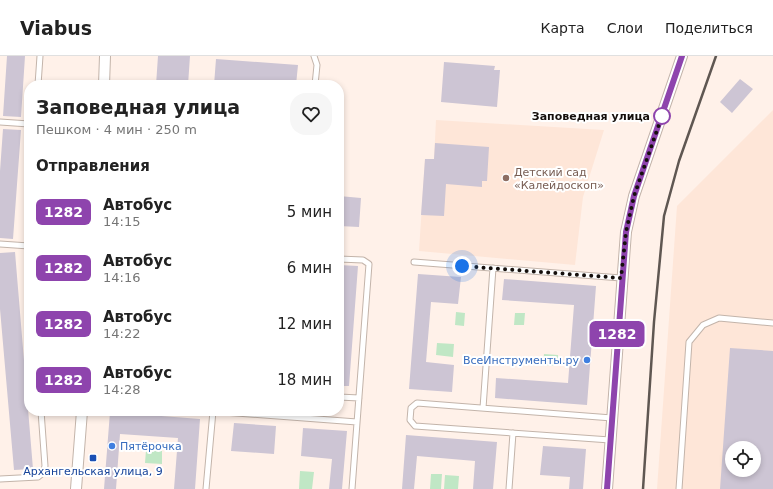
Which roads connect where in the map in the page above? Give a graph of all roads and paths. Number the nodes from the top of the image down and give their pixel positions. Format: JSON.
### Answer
{"nodes":[{"id":1,"x":40,"y":56,"type":"edge"},
{"id":2,"x":106,"y":56,"type":"edge"},
{"id":3,"x":314,"y":56,"type":"edge"},
{"id":4,"x":682,"y":56,"type":"edge"},
{"id":5,"x":38,"y":80,"type":"edge"},
{"id":6,"x":104,"y":80,"type":"edge"},
{"id":7,"x":316,"y":80,"type":"edge"},
{"id":8,"x":0,"y":122,"type":"edge"},
{"id":9,"x":24,"y":124,"type":"edge"},
{"id":10,"x":0,"y":244,"type":"edge"},
{"id":11,"x":24,"y":246,"type":"edge"},
{"id":12,"x":344,"y":259,"type":"edge"},
{"id":13,"x":414,"y":262,"type":"dead end"},
{"id":14,"x":493,"y":268,"type":"junction"},
{"id":15,"x":621,"y":278,"type":"junction"},
{"id":16,"x":773,"y":323,"type":"edge"},
{"id":17,"x":344,"y":397,"type":"edge"},
{"id":18,"x":359,"y":398,"type":"junction"},
{"id":19,"x":483,"y":408,"type":"junction"},
{"id":20,"x":41,"y":416,"type":"edge"},
{"id":21,"x":82,"y":416,"type":"edge"},
{"id":22,"x":211,"y":416,"type":"edge"},
{"id":23,"x":277,"y":416,"type":"edge"},
{"id":24,"x":612,"y":418,"type":"junction"},
{"id":25,"x":357,"y":422,"type":"junction"},
{"id":26,"x":513,"y":433,"type":"junction"},
{"id":27,"x":610,"y":440,"type":"junction"},
{"id":28,"x":0,"y":479,"type":"edge"},
{"id":29,"x":76,"y":489,"type":"edge"},
{"id":30,"x":206,"y":489,"type":"edge"},
{"id":31,"x":352,"y":489,"type":"edge"},
{"id":32,"x":509,"y":489,"type":"edge"},
{"id":33,"x":607,"y":489,"type":"edge"},
{"id":34,"x":679,"y":489,"type":"edge"}],
"edges":[{"from":1,"to":5,"type":"lane"},
{"from":2,"to":6,"type":"street"},
{"from":3,"to":7,"type":"lane"},
{"from":4,"to":15,"type":"street"},
{"from":8,"to":9,"type":"lane"},
{"from":10,"to":11,"type":"lane"},
{"from":12,"to":18,"type":"lane"},
{"from":13,"to":14,"type":"lane"},
{"from":14,"to":15,"type":"lane"},
{"from":14,"to":19,"type":"lane"},
{"from":15,"to":24,"type":"street"},
{"from":16,"to":34,"type":"lane"},
{"from":17,"to":18,"type":"lane"},
{"from":18,"to":25,"type":"lane"},
{"from":19,"to":24,"type":"lane"},
{"from":19,"to":26,"type":"lane"},
{"from":20,"to":28,"type":"lane"},
{"from":21,"to":29,"type":"street"},
{"from":22,"to":30,"type":"lane"},
{"from":23,"to":25,"type":"lane"},
{"from":24,"to":27,"type":"street"},
{"from":25,"to":31,"type":"lane"},
{"from":26,"to":27,"type":"lane"},
{"from":26,"to":32,"type":"lane"},
{"from":27,"to":33,"type":"street"}]}
